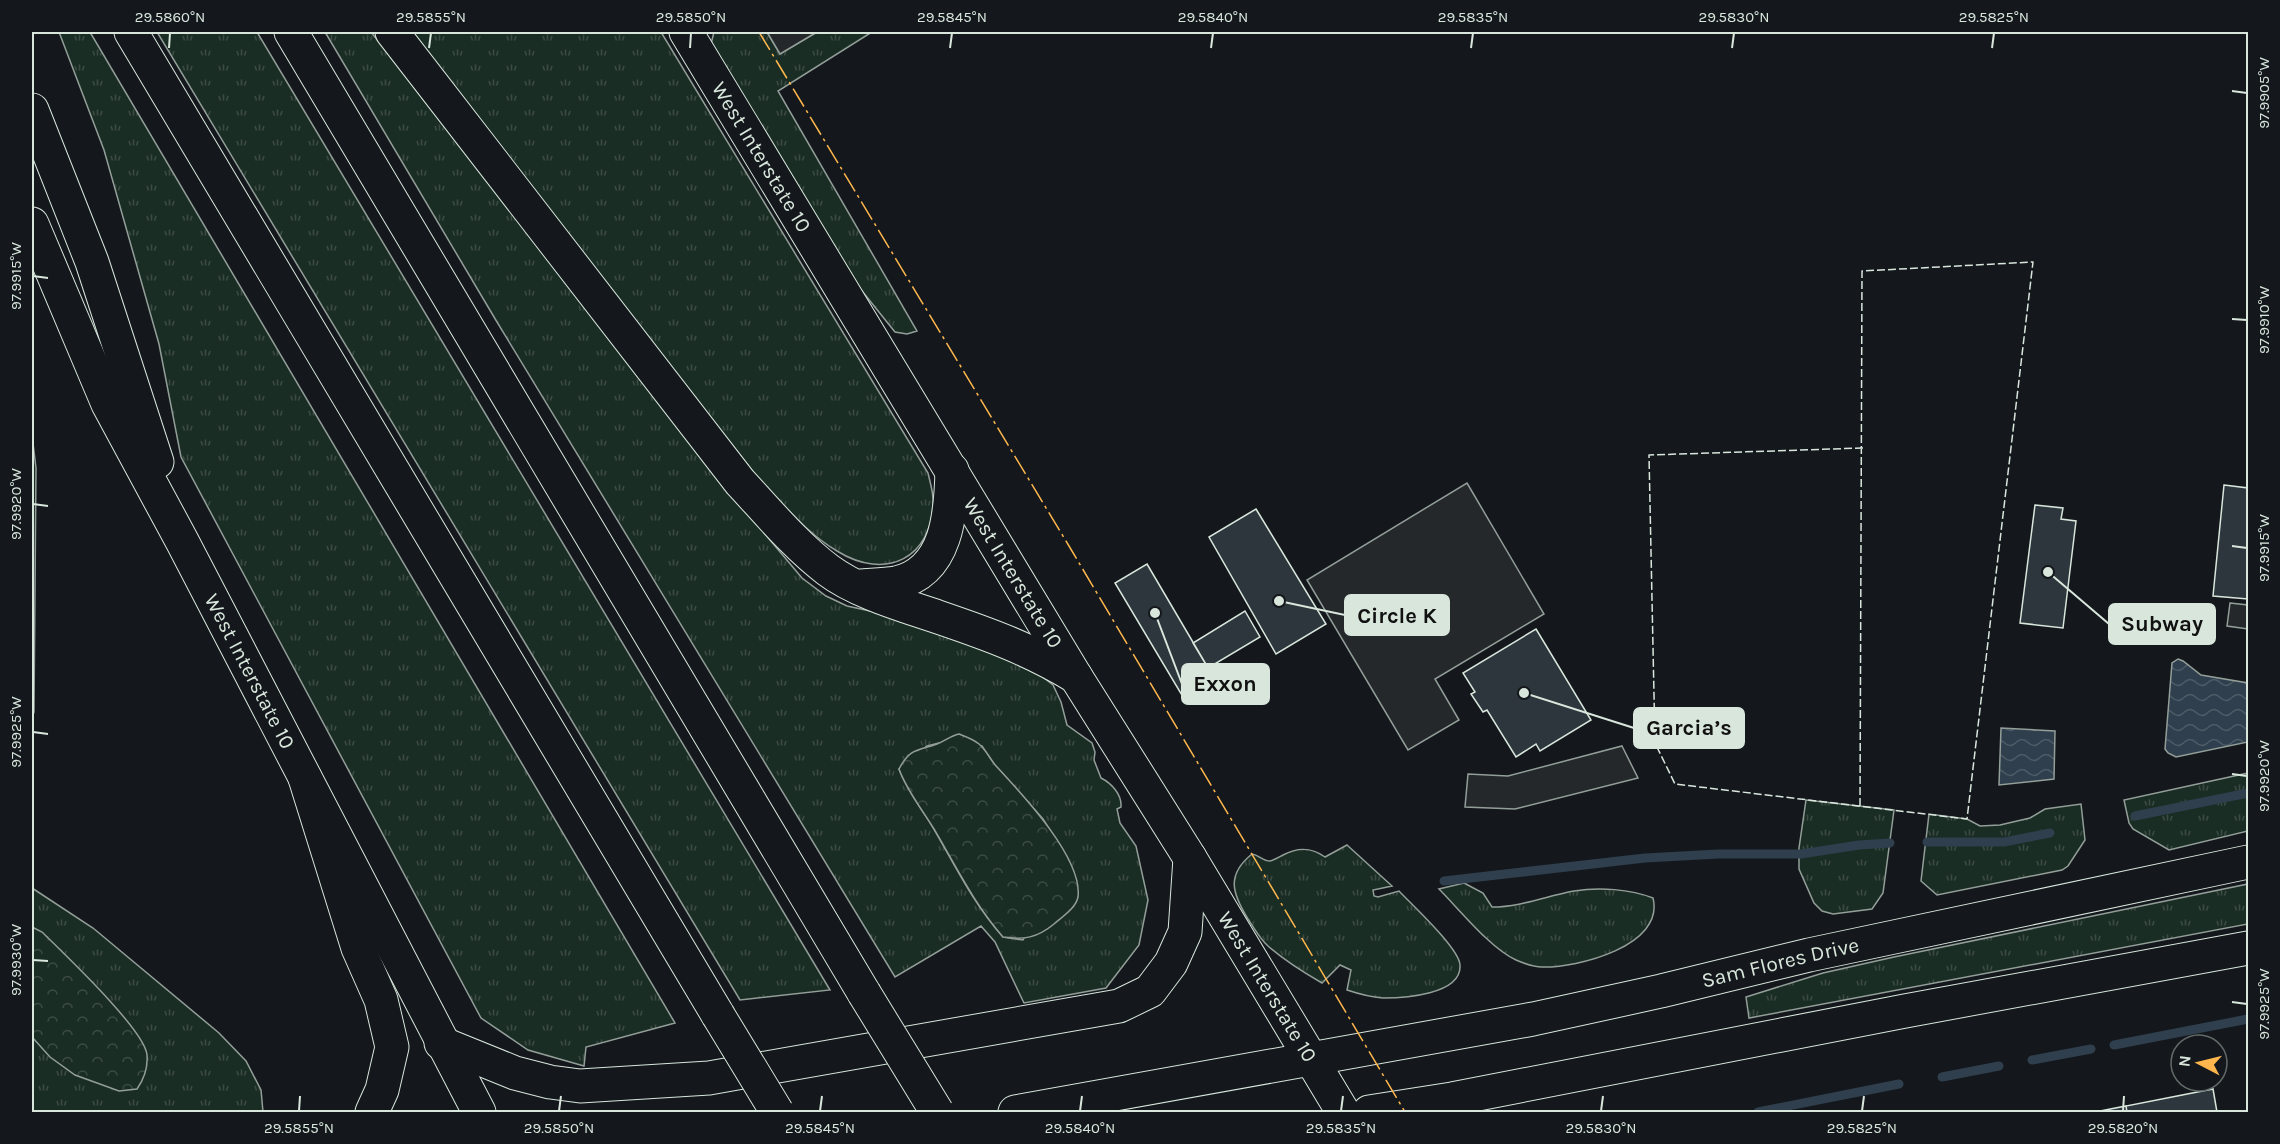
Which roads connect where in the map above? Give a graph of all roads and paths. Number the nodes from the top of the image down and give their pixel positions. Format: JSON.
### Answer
{"nodes":[{"id":1,"x":131,"y":32,"type":"edge"},
{"id":2,"x":291,"y":32,"type":"edge"},
{"id":3,"x":392,"y":32,"type":"edge"},
{"id":4,"x":686,"y":32,"type":"edge"},
{"id":5,"x":32,"y":110,"type":"edge"},
{"id":6,"x":32,"y":224,"type":"edge"},
{"id":7,"x":952,"y":470,"type":"junction"},
{"id":8,"x":182,"y":541,"type":"junction"},
{"id":9,"x":857,"y":586,"type":"junction"},
{"id":10,"x":1076,"y":677,"type":"junction"},
{"id":11,"x":305,"y":778,"type":"junction"},
{"id":12,"x":1190,"y":858,"type":"junction"},
{"id":13,"x":2248,"y":862,"type":"edge"},
{"id":14,"x":2248,"y":948,"type":"edge"},
{"id":15,"x":441,"y":1043,"type":"junction"},
{"id":16,"x":1312,"y":1058,"type":"junction"},
{"id":17,"x":1504,"y":1089,"type":"junction"},
{"id":18,"x":372,"y":1113,"type":"edge"},
{"id":19,"x":478,"y":1113,"type":"edge"},
{"id":20,"x":777,"y":1113,"type":"edge"},
{"id":21,"x":937,"y":1113,"type":"edge"},
{"id":22,"x":1015,"y":1113,"type":"edge"},
{"id":23,"x":1343,"y":1113,"type":"edge"},
{"id":24,"x":1369,"y":1113,"type":"edge"},
{"id":25,"x":1480,"y":1113,"type":"edge"}],
"edges":[{"from":1,"to":20,"type":"main road","bridge":true},
{"from":2,"to":21,"type":"main road","bridge":true},
{"from":3,"to":9,"type":"main road"},
{"from":4,"to":7,"type":"main road","name":"West Interstate 10"},
{"from":5,"to":8,"type":"main road"},
{"from":6,"to":8,"type":"main road","name":"West Interstate 10"},
{"from":7,"to":9,"type":"main road"},
{"from":7,"to":10,"type":"main road","name":"West Interstate 10"},
{"from":8,"to":11,"type":"main road","name":"West Interstate 10"},
{"from":9,"to":10,"type":"main road"},
{"from":10,"to":12,"type":"main road","name":"West Interstate 10"},
{"from":11,"to":15,"type":"main road","name":"West Interstate 10"},
{"from":11,"to":18,"type":"main road"},
{"from":12,"to":15,"type":"main road"},
{"from":12,"to":16,"type":"main road","name":"West Interstate 10"},
{"from":13,"to":16,"type":"main road","name":"Sam Flores Drive"},
{"from":14,"to":17,"type":"main road"},
{"from":15,"to":19,"type":"main road","name":"West Interstate 10"},
{"from":16,"to":22,"type":"main road","name":"Sam Flores Drive"},
{"from":16,"to":23,"type":"main road","name":"West Interstate 10"},
{"from":17,"to":24,"type":"main road"},
{"from":17,"to":25,"type":"main road"}]}
